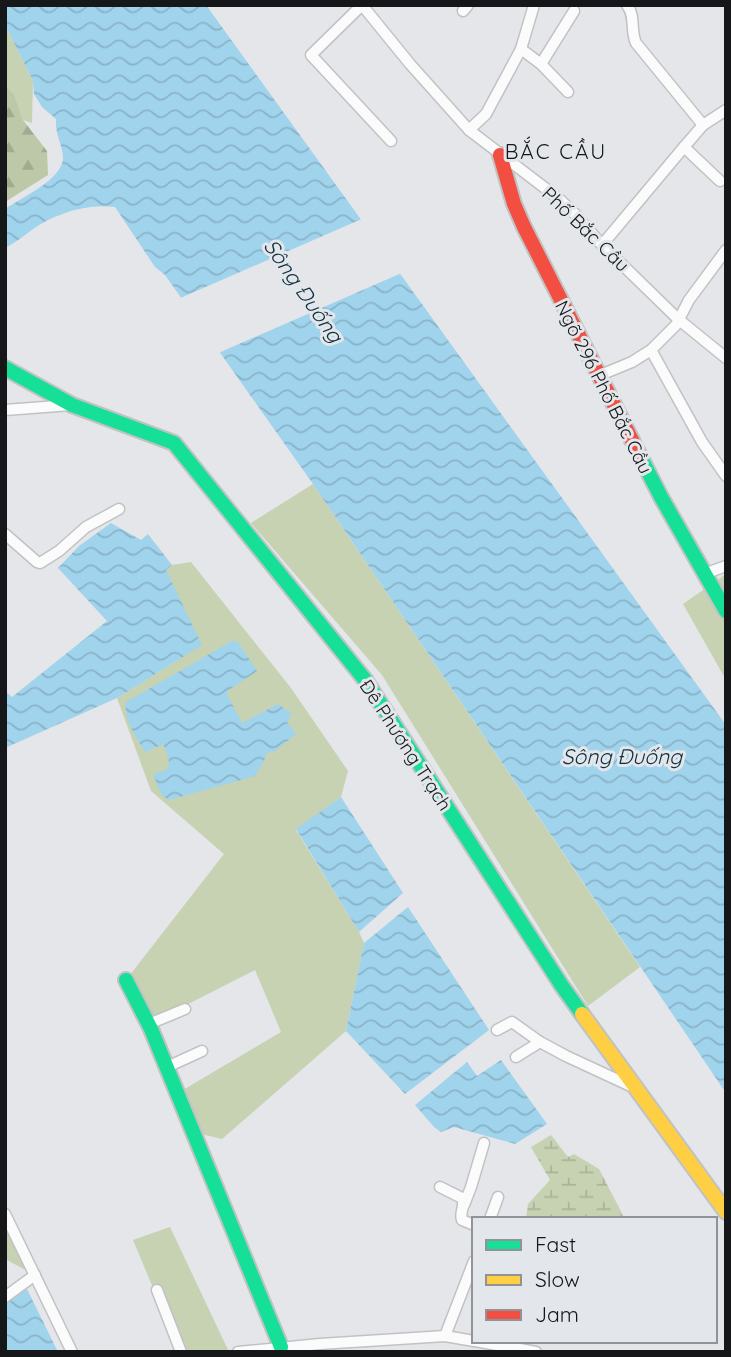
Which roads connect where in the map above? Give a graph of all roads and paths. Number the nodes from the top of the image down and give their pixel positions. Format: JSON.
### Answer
{"nodes":[{"id":1,"x":362,"y":5,"type":"edge"},
{"id":2,"x":534,"y":5,"type":"edge"},
{"id":3,"x":627,"y":5,"type":"edge"},
{"id":4,"x":574,"y":11,"type":"dead end"},
{"id":5,"x":521,"y":49,"type":"junction"},
{"id":6,"x":541,"y":65,"type":"junction"},
{"id":7,"x":568,"y":92,"type":"dead end"},
{"id":8,"x":726,"y":110,"type":"edge"},
{"id":9,"x":703,"y":125,"type":"junction"},
{"id":10,"x":469,"y":130,"type":"junction"},
{"id":11,"x":391,"y":141,"type":"dead end"},
{"id":12,"x":684,"y":147,"type":"junction"},
{"id":13,"x":500,"y":155,"type":"junction"},
{"id":14,"x":720,"y":181,"type":"dead end"},
{"id":15,"x":602,"y":245,"type":"junction"},
{"id":16,"x":726,"y":250,"type":"edge"},
{"id":17,"x":678,"y":319,"type":"junction"},
{"id":18,"x":651,"y":350,"type":"junction"},
{"id":19,"x":726,"y":358,"type":"edge"},
{"id":20,"x":5,"y":368,"type":"edge"},
{"id":21,"x":598,"y":376,"type":"junction"},
{"id":22,"x":72,"y":405,"type":"junction"},
{"id":23,"x":5,"y":410,"type":"edge"},
{"id":24,"x":726,"y":476,"type":"edge"},
{"id":25,"x":119,"y":509,"type":"dead end"},
{"id":26,"x":5,"y":534,"type":"edge"},
{"id":27,"x":726,"y":566,"type":"edge"},
{"id":28,"x":704,"y":574,"type":"junction"},
{"id":29,"x":726,"y":611,"type":"edge"},
{"id":30,"x":126,"y":980,"type":"dead end"},
{"id":31,"x":185,"y":1009,"type":"dead end"},
{"id":32,"x":149,"y":1024,"type":"junction"},
{"id":33,"x":498,"y":1030,"type":"dead end"},
{"id":34,"x":540,"y":1042,"type":"junction"},
{"id":35,"x":202,"y":1051,"type":"dead end"},
{"id":36,"x":516,"y":1057,"type":"dead end"},
{"id":37,"x":167,"y":1067,"type":"junction"},
{"id":38,"x":635,"y":1088,"type":"junction"},
{"id":39,"x":484,"y":1143,"type":"dead end"},
{"id":40,"x":440,"y":1187,"type":"dead end"},
{"id":41,"x":498,"y":1197,"type":"dead end"},
{"id":42,"x":464,"y":1205,"type":"junction"},
{"id":43,"x":726,"y":1212,"type":"edge"},
{"id":44,"x":5,"y":1214,"type":"edge"},
{"id":45,"x":491,"y":1217,"type":"edge"},
{"id":46,"x":472,"y":1224,"type":"edge"},
{"id":47,"x":472,"y":1266,"type":"edge"},
{"id":48,"x":35,"y":1275,"type":"junction"},
{"id":49,"x":157,"y":1290,"type":"dead end"},
{"id":50,"x":5,"y":1297,"type":"edge"},
{"id":51,"x":445,"y":1336,"type":"junction"},
{"id":52,"x":472,"y":1341,"type":"edge"},
{"id":53,"x":281,"y":1348,"type":"junction"},
{"id":54,"x":319,"y":1348,"type":"edge"},
{"id":55,"x":497,"y":1348,"type":"edge"},
{"id":56,"x":265,"y":1350,"type":"edge"},
{"id":57,"x":72,"y":1352,"type":"edge"},
{"id":58,"x":181,"y":1352,"type":"edge"},
{"id":59,"x":238,"y":1352,"type":"edge"},
{"id":60,"x":536,"y":1352,"type":"edge"}],
"edges":[{"from":1,"to":10,"type":"street","name":"Phố Bắc Cầu"},
{"from":1,"to":11,"type":"street"},
{"from":2,"to":5,"type":"street"},
{"from":3,"to":9,"type":"street"},
{"from":4,"to":6,"type":"street"},
{"from":5,"to":6,"type":"street"},
{"from":5,"to":10,"type":"street"},
{"from":6,"to":7,"type":"street"},
{"from":8,"to":9,"type":"street"},
{"from":9,"to":12,"type":"street"},
{"from":10,"to":13,"type":"street","name":"Phố Bắc Cầu"},
{"from":12,"to":14,"type":"street"},
{"from":12,"to":15,"type":"street"},
{"from":13,"to":15,"type":"street","name":"Phố Bắc Cầu"},
{"from":13,"to":21,"type":"main road","name":"Ngõ 296 Phố Bắc Cầu"},
{"from":15,"to":17,"type":"street","name":"Phố Bắc Cầu"},
{"from":16,"to":17,"type":"street"},
{"from":17,"to":18,"type":"street"},
{"from":17,"to":19,"type":"street","name":"Phố Bắc Cầu"},
{"from":18,"to":21,"type":"street"},
{"from":18,"to":24,"type":"street"},
{"from":20,"to":22,"type":"main road","name":"Đê Phương Trạch"},
{"from":21,"to":28,"type":"main road","name":"Ngõ 296 Phố Bắc Cầu"},
{"from":22,"to":23,"type":"street"},
{"from":22,"to":38,"type":"main road","name":"Đê Phương Trạch"},
{"from":25,"to":26,"type":"street"},
{"from":27,"to":28,"type":"street"},
{"from":28,"to":29,"type":"main road","name":"Ngõ 296 Phố Bắc Cầu"},
{"from":30,"to":32,"type":"main road"},
{"from":31,"to":32,"type":"street"},
{"from":32,"to":37,"type":"main road"},
{"from":33,"to":34,"type":"street"},
{"from":34,"to":36,"type":"street"},
{"from":34,"to":38,"type":"street"},
{"from":35,"to":37,"type":"street"},
{"from":37,"to":53,"type":"main road"},
{"from":38,"to":43,"type":"main road","name":"Đê Phương Trạch"},
{"from":39,"to":42,"type":"street"},
{"from":40,"to":42,"type":"street"},
{"from":41,"to":45,"type":"street"},
{"from":42,"to":46,"type":"street"},
{"from":44,"to":48,"type":"street"},
{"from":47,"to":51,"type":"street"},
{"from":48,"to":50,"type":"street"},
{"from":48,"to":57,"type":"street"},
{"from":49,"to":58,"type":"street"},
{"from":51,"to":52,"type":"street"},
{"from":51,"to":54,"type":"street"},
{"from":53,"to":54,"type":"street"},
{"from":53,"to":56,"type":"street"},
{"from":55,"to":60,"type":"street"},
{"from":56,"to":59,"type":"street"}]}
